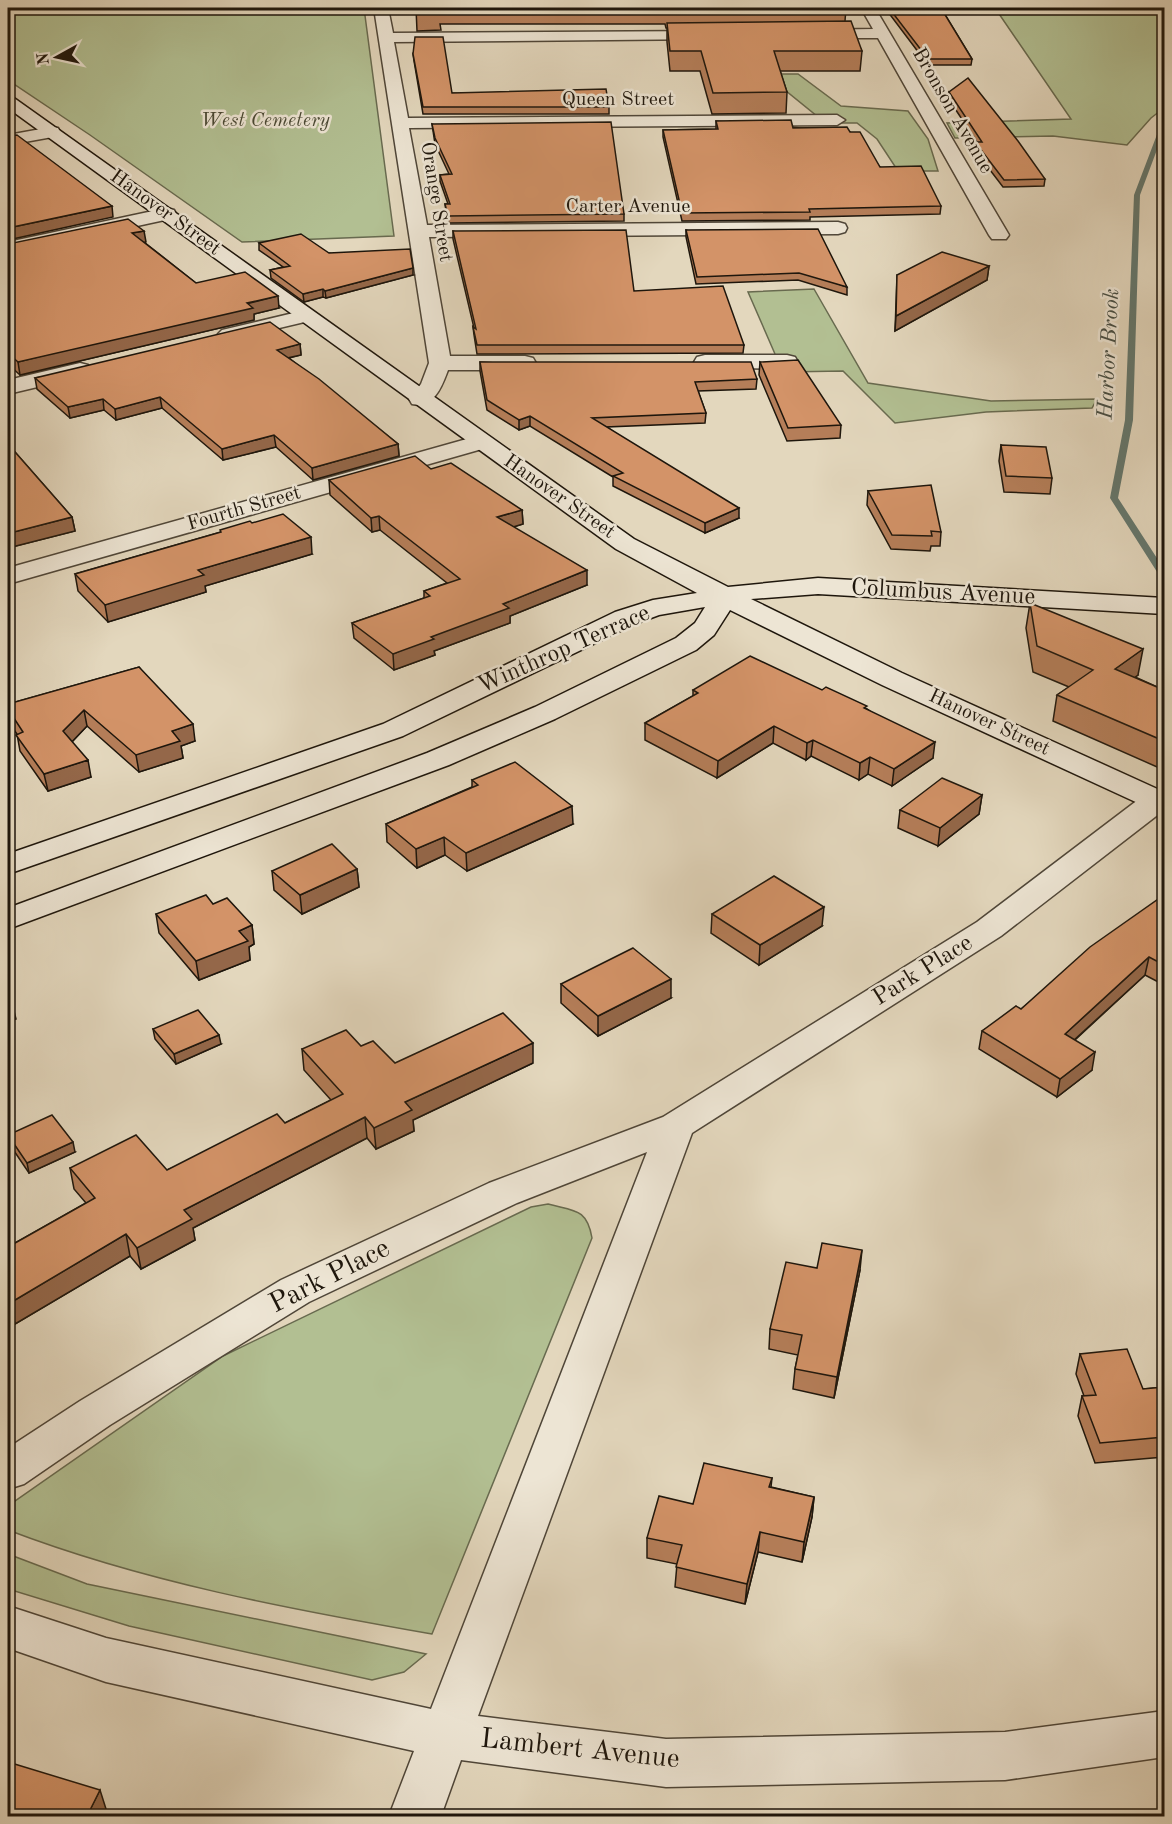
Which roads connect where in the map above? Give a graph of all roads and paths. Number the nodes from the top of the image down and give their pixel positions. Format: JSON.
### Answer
{"nodes":[{"id":1,"x":381,"y":8,"type":"edge"},
{"id":2,"x":868,"y":8,"type":"edge"},
{"id":3,"x":882,"y":33,"type":"junction"},
{"id":4,"x":792,"y":34,"type":"edge"},
{"id":5,"x":725,"y":35,"type":"edge"},
{"id":6,"x":386,"y":38,"type":"junction"},
{"id":7,"x":8,"y":101,"type":"edge"},
{"id":8,"x":837,"y":120,"type":"dead end"},
{"id":9,"x":400,"y":123,"type":"junction"},
{"id":10,"x":52,"y":132,"type":"junction"},
{"id":11,"x":8,"y":140,"type":"edge"},
{"id":12,"x":167,"y":214,"type":"junction"},
{"id":13,"x":838,"y":228,"type":"dead end"},
{"id":14,"x":419,"y":231,"type":"junction"},
{"id":15,"x":999,"y":235,"type":"dead end"},
{"id":16,"x":8,"y":248,"type":"edge"},
{"id":17,"x":306,"y":316,"type":"junction"},
{"id":18,"x":1164,"y":319,"type":"edge"},
{"id":19,"x":214,"y":338,"type":"edge"},
{"id":20,"x":679,"y":362,"type":"edge"},
{"id":21,"x":787,"y":362,"type":"edge"},
{"id":22,"x":440,"y":363,"type":"junction"},
{"id":23,"x":547,"y":363,"type":"edge"},
{"id":24,"x":99,"y":365,"type":"edge"},
{"id":25,"x":1164,"y":378,"type":"edge"},
{"id":26,"x":8,"y":387,"type":"edge"},
{"id":27,"x":420,"y":399,"type":"junction"},
{"id":28,"x":481,"y":442,"type":"junction"},
{"id":29,"x":8,"y":576,"type":"edge"},
{"id":30,"x":722,"y":597,"type":"junction"},
{"id":31,"x":1153,"y":606,"type":"edge"},
{"id":32,"x":401,"y":726,"type":"junction"},
{"id":33,"x":438,"y":759,"type":"junction"},
{"id":34,"x":1161,"y":802,"type":"edge"},
{"id":35,"x":79,"y":840,"type":"junction"},
{"id":36,"x":8,"y":865,"type":"edge"},
{"id":37,"x":109,"y":883,"type":"junction"},
{"id":38,"x":8,"y":920,"type":"edge"},
{"id":39,"x":676,"y":1125,"type":"junction"},
{"id":40,"x":8,"y":1471,"type":"edge"},
{"id":41,"x":8,"y":1627,"type":"edge"},
{"id":42,"x":1164,"y":1734,"type":"edge"},
{"id":43,"x":445,"y":1735,"type":"junction"},
{"id":44,"x":415,"y":1816,"type":"edge"}],
"edges":[{"from":1,"to":6,"type":"street","name":"Orange Street"},
{"from":2,"to":3,"type":"street","name":"Bronson Avenue"},
{"from":3,"to":4,"type":"street"},
{"from":3,"to":15,"type":"street","name":"Bronson Avenue"},
{"from":5,"to":6,"type":"street"},
{"from":6,"to":9,"type":"street","name":"Orange Street"},
{"from":7,"to":10,"type":"street","name":"Hanover Street"},
{"from":8,"to":9,"type":"street","name":"Queen Street"},
{"from":9,"to":14,"type":"street","name":"Orange Street"},
{"from":10,"to":11,"type":"street"},
{"from":10,"to":12,"type":"street","name":"Hanover Street"},
{"from":12,"to":16,"type":"street"},
{"from":12,"to":17,"type":"street","name":"Hanover Street"},
{"from":13,"to":14,"type":"street","name":"Carter Avenue"},
{"from":14,"to":22,"type":"street","name":"Orange Street"},
{"from":17,"to":19,"type":"street"},
{"from":17,"to":27,"type":"street","name":"Hanover Street"},
{"from":18,"to":25,"type":"path"},
{"from":20,"to":21,"type":"street"},
{"from":22,"to":23,"type":"street"},
{"from":22,"to":27,"type":"street"},
{"from":24,"to":26,"type":"street"},
{"from":27,"to":28,"type":"street","name":"Hanover Street"},
{"from":28,"to":29,"type":"street","name":"Fourth Street"},
{"from":28,"to":30,"type":"street","name":"Hanover Street"},
{"from":30,"to":31,"type":"street","name":"Columbus Avenue"},
{"from":30,"to":32,"type":"street","name":"Winthrop Terrace"},
{"from":30,"to":33,"type":"street","name":"Winthrop Terrace"},
{"from":30,"to":34,"type":"street","name":"Hanover Street"},
{"from":32,"to":33,"type":"street"},
{"from":32,"to":35,"type":"street","name":"Winthrop Terrace"},
{"from":33,"to":37,"type":"street","name":"Winthrop Terrace"},
{"from":34,"to":39,"type":"street","name":"Park Place"},
{"from":35,"to":36,"type":"street","name":"Winthrop Terrace"},
{"from":35,"to":37,"type":"street"},
{"from":37,"to":38,"type":"street","name":"Winthrop Terrace"},
{"from":39,"to":40,"type":"street","name":"Park Place"},
{"from":39,"to":43,"type":"street"},
{"from":41,"to":43,"type":"street","name":"Lambert Avenue"},
{"from":42,"to":43,"type":"street","name":"Lambert Avenue"},
{"from":43,"to":44,"type":"street"}]}
